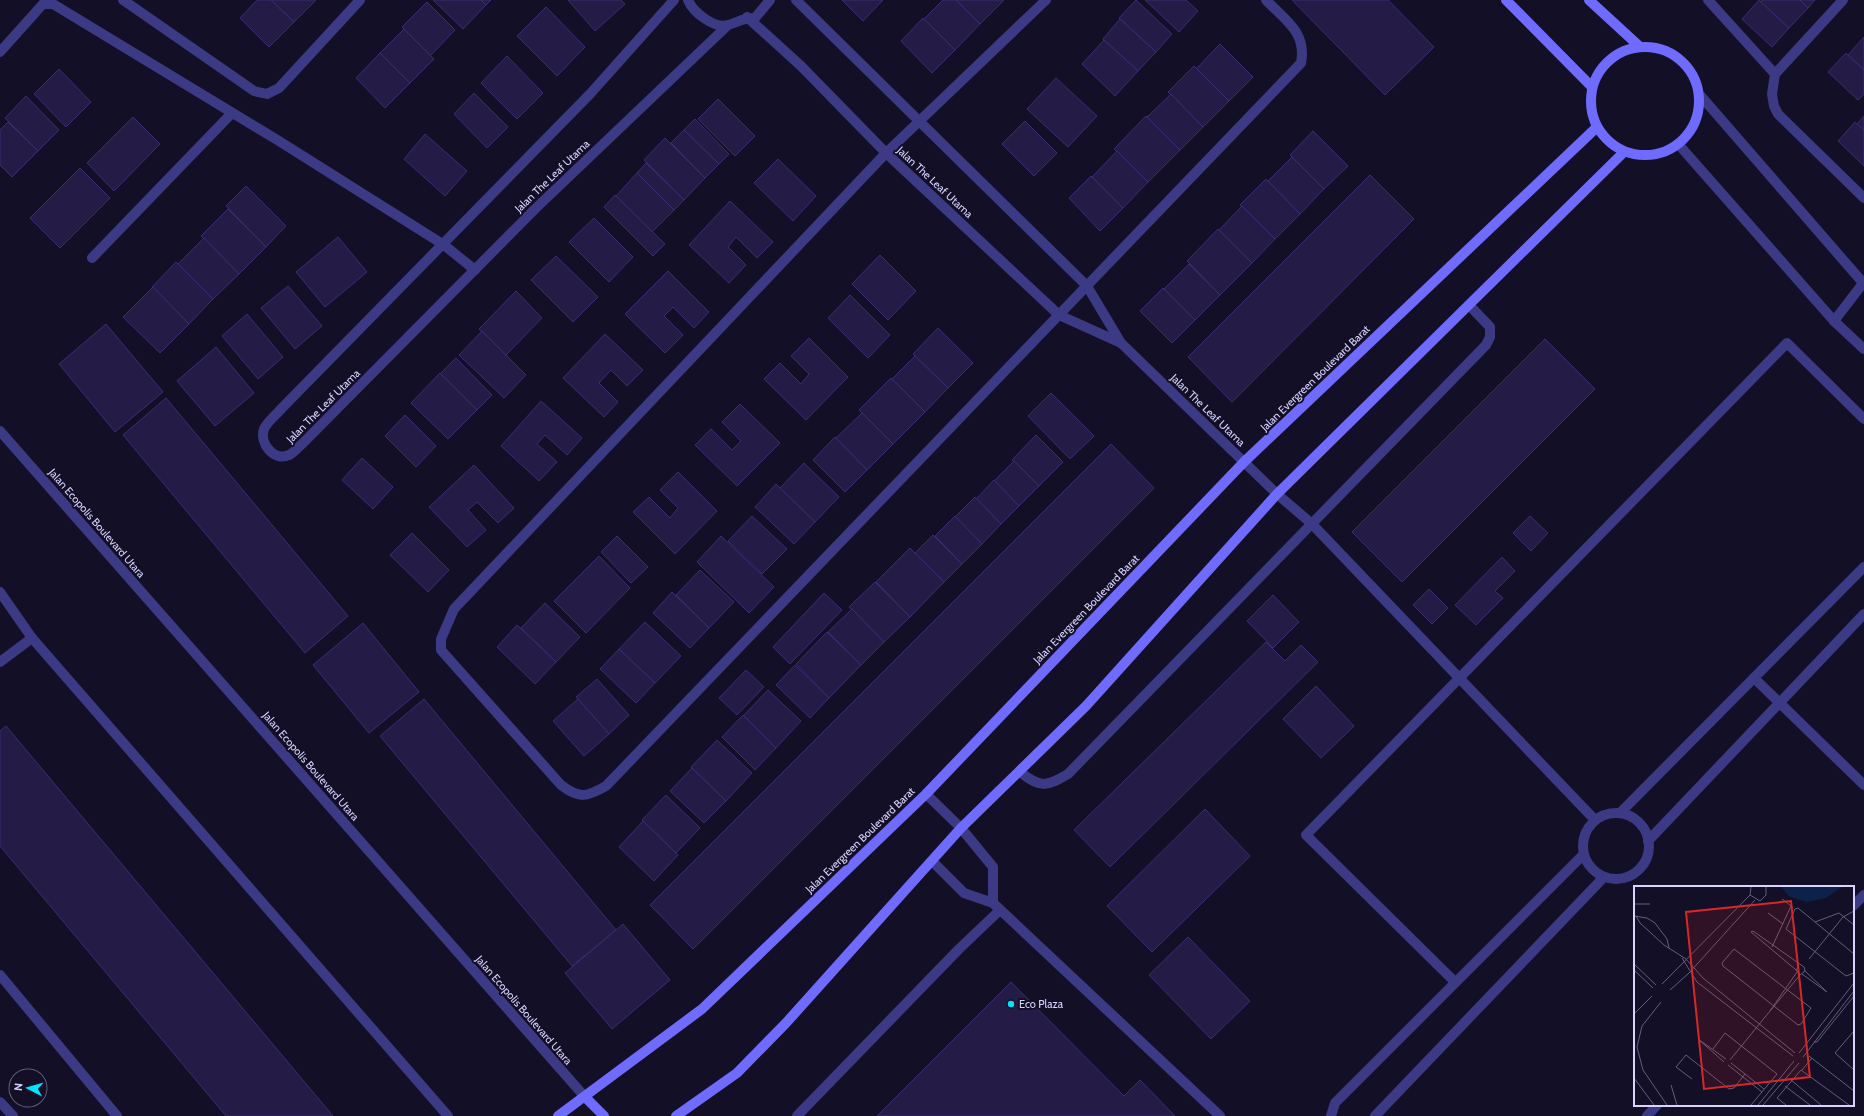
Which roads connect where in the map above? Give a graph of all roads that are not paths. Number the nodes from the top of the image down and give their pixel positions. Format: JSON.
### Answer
{"nodes":[{"id":1,"x":123,"y":0,"type":"edge"},
{"id":2,"x":360,"y":0,"type":"edge"},
{"id":3,"x":674,"y":0,"type":"edge"},
{"id":4,"x":688,"y":0,"type":"edge"},
{"id":5,"x":770,"y":0,"type":"edge"},
{"id":6,"x":796,"y":0,"type":"edge"},
{"id":7,"x":1046,"y":0,"type":"edge"},
{"id":8,"x":1266,"y":0,"type":"edge"},
{"id":9,"x":1506,"y":0,"type":"edge"},
{"id":10,"x":1589,"y":0,"type":"edge"},
{"id":11,"x":1708,"y":0,"type":"edge"},
{"id":12,"x":1843,"y":0,"type":"edge"},
{"id":13,"x":747,"y":17,"type":"junction"},
{"id":14,"x":727,"y":26,"type":"junction"},
{"id":15,"x":1639,"y":46,"type":"junction"},
{"id":16,"x":0,"y":52,"type":"edge"},
{"id":17,"x":1775,"y":74,"type":"junction"},
{"id":18,"x":1591,"y":86,"type":"junction"},
{"id":19,"x":1700,"y":95,"type":"junction"},
{"id":20,"x":232,"y":113,"type":"junction"},
{"id":21,"x":919,"y":121,"type":"junction"},
{"id":22,"x":1597,"y":127,"type":"junction"},
{"id":23,"x":1679,"y":145,"type":"junction"},
{"id":24,"x":1624,"y":152,"type":"junction"},
{"id":25,"x":886,"y":153,"type":"junction"},
{"id":26,"x":1864,"y":198,"type":"edge"},
{"id":27,"x":444,"y":245,"type":"junction"},
{"id":28,"x":92,"y":258,"type":"dead end"},
{"id":29,"x":475,"y":270,"type":"junction"},
{"id":30,"x":1864,"y":283,"type":"edge"},
{"id":31,"x":1087,"y":286,"type":"junction"},
{"id":32,"x":1470,"y":306,"type":"junction"},
{"id":33,"x":1059,"y":315,"type":"junction"},
{"id":34,"x":1834,"y":321,"type":"junction"},
{"id":35,"x":1121,"y":343,"type":"junction"},
{"id":36,"x":1864,"y":349,"type":"edge"},
{"id":37,"x":1864,"y":419,"type":"edge"},
{"id":38,"x":0,"y":431,"type":"edge"},
{"id":39,"x":1244,"y":462,"type":"junction"},
{"id":40,"x":1278,"y":494,"type":"junction"},
{"id":41,"x":1312,"y":524,"type":"junction"},
{"id":42,"x":1864,"y":567,"type":"edge"},
{"id":43,"x":0,"y":592,"type":"edge"},
{"id":44,"x":1864,"y":614,"type":"edge"},
{"id":45,"x":32,"y":638,"type":"junction"},
{"id":46,"x":0,"y":662,"type":"edge"},
{"id":47,"x":1459,"y":678,"type":"junction"},
{"id":48,"x":1754,"y":678,"type":"junction"},
{"id":49,"x":1779,"y":702,"type":"junction"},
{"id":50,"x":1020,"y":772,"type":"junction"},
{"id":51,"x":1864,"y":785,"type":"edge"},
{"id":52,"x":926,"y":794,"type":"junction"},
{"id":53,"x":1620,"y":813,"type":"junction"},
{"id":54,"x":1595,"y":820,"type":"junction"},
{"id":55,"x":961,"y":828,"type":"junction"},
{"id":56,"x":1648,"y":841,"type":"junction"},
{"id":57,"x":1584,"y":854,"type":"junction"},
{"id":58,"x":932,"y":861,"type":"junction"},
{"id":59,"x":1604,"y":877,"type":"junction"},
{"id":60,"x":1864,"y":895,"type":"edge"},
{"id":61,"x":1854,"y":905,"type":"edge"},
{"id":62,"x":997,"y":906,"type":"junction"},
{"id":63,"x":0,"y":975,"type":"edge"},
{"id":64,"x":1455,"y":982,"type":"junction"},
{"id":65,"x":585,"y":1096,"type":"junction"},
{"id":66,"x":0,"y":1102,"type":"edge"},
{"id":67,"x":1656,"y":1106,"type":"edge"},
{"id":68,"x":13,"y":1116,"type":"edge"},
{"id":69,"x":117,"y":1116,"type":"edge"},
{"id":70,"x":448,"y":1116,"type":"edge"},
{"id":71,"x":558,"y":1116,"type":"edge"},
{"id":72,"x":604,"y":1116,"type":"edge"},
{"id":73,"x":676,"y":1116,"type":"edge"},
{"id":74,"x":797,"y":1116,"type":"edge"},
{"id":75,"x":1220,"y":1116,"type":"edge"},
{"id":76,"x":1331,"y":1116,"type":"edge"},
{"id":77,"x":1375,"y":1116,"type":"edge"},
{"id":78,"x":1646,"y":1116,"type":"edge"}],
"edges":[{"from":1,"to":2,"type":"street"},
{"from":3,"to":27,"type":"street","name":"Jalan The Leaf Utama"},
{"from":4,"to":14,"type":"street"},
{"from":5,"to":13,"type":"street","name":"Jalan The Leaf Utama"},
{"from":6,"to":21,"type":"street","name":"Jalan The Leaf Utama"},
{"from":7,"to":21,"type":"street"},
{"from":8,"to":31,"type":"street"},
{"from":9,"to":18,"type":"street"},
{"from":10,"to":15,"type":"street"},
{"from":11,"to":17,"type":"street"},
{"from":12,"to":17,"type":"street"},
{"from":13,"to":14,"type":"street","name":"Jalan The Leaf Utama"},
{"from":13,"to":25,"type":"street","name":"Jalan The Leaf Utama"},
{"from":14,"to":29,"type":"street","name":"Jalan The Leaf Utama"},
{"from":15,"to":18,"type":"street"},
{"from":15,"to":19,"type":"street"},
{"from":16,"to":20,"type":"street"},
{"from":17,"to":26,"type":"street"},
{"from":18,"to":22,"type":"street"},
{"from":19,"to":23,"type":"street"},
{"from":19,"to":30,"type":"street"},
{"from":20,"to":27,"type":"street"},
{"from":20,"to":28,"type":"street"},
{"from":21,"to":25,"type":"street"},
{"from":21,"to":31,"type":"street","name":"Jalan The Leaf Utama"},
{"from":22,"to":24,"type":"street"},
{"from":22,"to":39,"type":"street","name":"Jalan Evergreen Boulevard Barat"},
{"from":23,"to":24,"type":"street"},
{"from":23,"to":34,"type":"street"},
{"from":24,"to":32,"type":"street"},
{"from":25,"to":33,"type":"street","name":"Jalan The Leaf Utama"},
{"from":25,"to":33,"type":"street"},
{"from":27,"to":29,"type":"street"},
{"from":27,"to":29,"type":"street","name":"Jalan The Leaf Utama"},
{"from":30,"to":34,"type":"street"},
{"from":31,"to":33,"type":"street"},
{"from":31,"to":35,"type":"street","name":"Jalan The Leaf Utama"},
{"from":32,"to":40,"type":"street"},
{"from":32,"to":41,"type":"street"},
{"from":33,"to":35,"type":"street","name":"Jalan The Leaf Utama"},
{"from":34,"to":36,"type":"street"},
{"from":35,"to":39,"type":"street","name":"Jalan The Leaf Utama"},
{"from":37,"to":47,"type":"street"},
{"from":38,"to":65,"type":"street","name":"Jalan Ecopolis Boulevard Utara"},
{"from":39,"to":40,"type":"street","name":"Jalan The Leaf Utama"},
{"from":39,"to":52,"type":"street","name":"Jalan Evergreen Boulevard Barat"},
{"from":40,"to":41,"type":"street","name":"Jalan The Leaf Utama"},
{"from":40,"to":50,"type":"street"},
{"from":41,"to":47,"type":"street","name":"Jalan The Leaf Utama"},
{"from":41,"to":50,"type":"street"},
{"from":42,"to":48,"type":"street"},
{"from":43,"to":45,"type":"street"},
{"from":44,"to":49,"type":"street"},
{"from":45,"to":46,"type":"street"},
{"from":45,"to":70,"type":"street"},
{"from":47,"to":54,"type":"street","name":"Jalan The Leaf Utama"},
{"from":47,"to":64,"type":"street"},
{"from":48,"to":49,"type":"street"},
{"from":48,"to":53,"type":"street"},
{"from":49,"to":51,"type":"street"},
{"from":49,"to":56,"type":"street"},
{"from":50,"to":55,"type":"street"},
{"from":52,"to":55,"type":"street"},
{"from":52,"to":65,"type":"street","name":"Jalan Evergreen Boulevard Barat"},
{"from":53,"to":54,"type":"street"},
{"from":53,"to":56,"type":"street"},
{"from":54,"to":57,"type":"street"},
{"from":55,"to":58,"type":"street"},
{"from":55,"to":62,"type":"street"},
{"from":56,"to":59,"type":"street"},
{"from":57,"to":59,"type":"street"},
{"from":57,"to":64,"type":"street"},
{"from":58,"to":62,"type":"street"},
{"from":58,"to":73,"type":"street"},
{"from":59,"to":77,"type":"street"},
{"from":60,"to":61,"type":"street"},
{"from":62,"to":74,"type":"street"},
{"from":62,"to":75,"type":"street"},
{"from":63,"to":69,"type":"street"},
{"from":64,"to":76,"type":"street"},
{"from":65,"to":71,"type":"street","name":"Jalan Evergreen Boulevard Barat"},
{"from":65,"to":72,"type":"street","name":"Jalan Ecopolis Boulevard Utara"},
{"from":66,"to":68,"type":"street"},
{"from":67,"to":78,"type":"street"}]}
